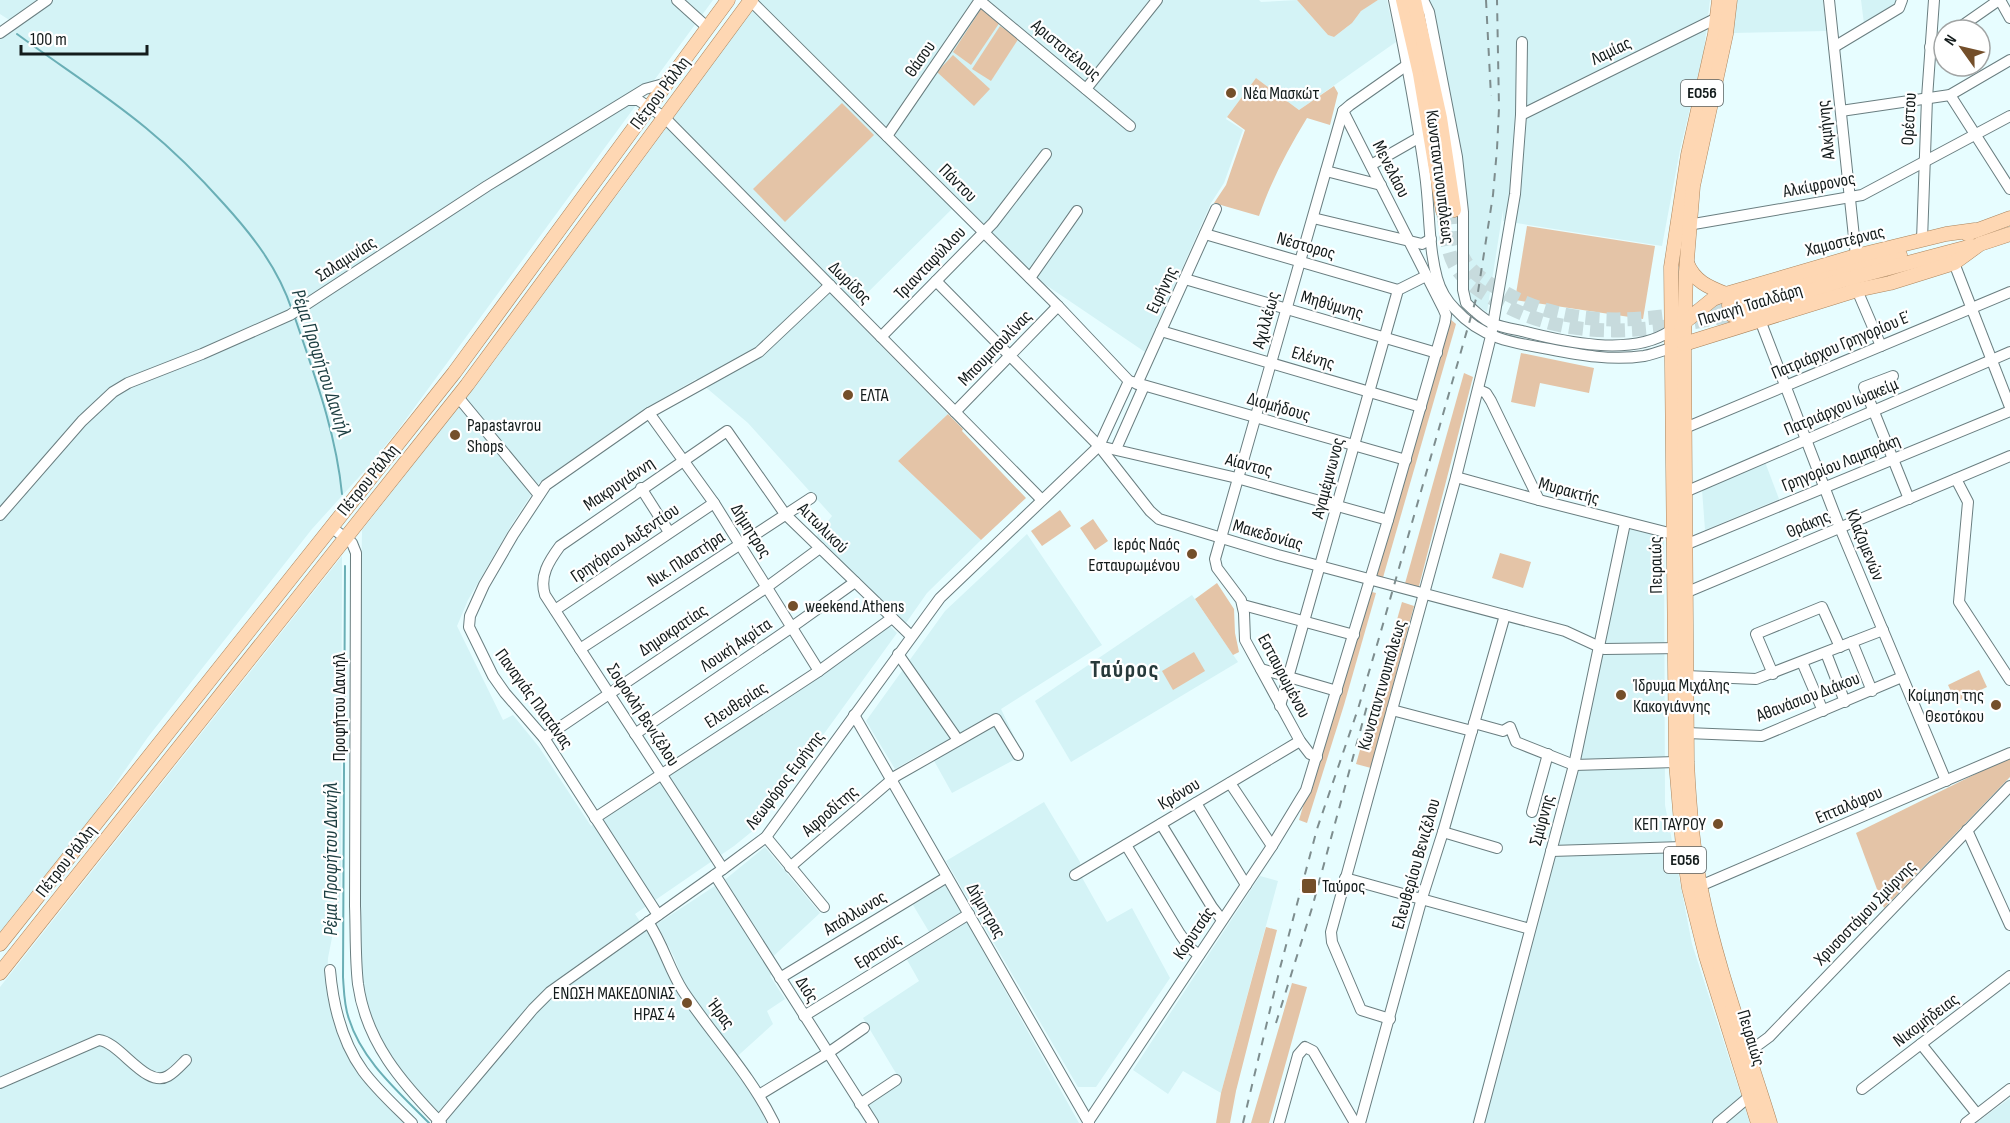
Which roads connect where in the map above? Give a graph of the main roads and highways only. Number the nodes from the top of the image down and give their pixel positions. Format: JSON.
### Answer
{"nodes":[{"id":1,"x":728,"y":0,"type":"edge"},
{"id":2,"x":750,"y":0,"type":"edge"},
{"id":3,"x":1403,"y":0,"type":"edge"},
{"id":4,"x":1414,"y":0,"type":"edge"},
{"id":5,"x":1719,"y":0,"type":"edge"},
{"id":6,"x":1730,"y":0,"type":"edge"},
{"id":7,"x":2010,"y":218,"type":"edge"},
{"id":8,"x":1975,"y":230,"type":"junction"},
{"id":9,"x":2010,"y":234,"type":"edge"},
{"id":10,"x":1980,"y":244,"type":"junction"},
{"id":11,"x":1686,"y":262,"type":"junction"},
{"id":12,"x":1729,"y":304,"type":"junction"},
{"id":13,"x":1684,"y":323,"type":"junction"},
{"id":14,"x":1670,"y":332,"type":"junction"},
{"id":15,"x":1677,"y":346,"type":"junction"},
{"id":16,"x":1681,"y":648,"type":"junction"},
{"id":17,"x":0,"y":944,"type":"edge"},
{"id":18,"x":0,"y":973,"type":"edge"},
{"id":19,"x":1742,"y":1053,"type":"junction"},
{"id":20,"x":1758,"y":1123,"type":"edge"},
{"id":21,"x":1770,"y":1123,"type":"edge"}],
"edges":[{"from":1,"to":17,"type":"main road","name":"Πέτρου Ράλλη"},
{"from":2,"to":18,"type":"main road","name":"Πέτρου Ράλλη"},
{"from":3,"to":4,"type":"main road"},
{"from":5,"to":14,"type":"main road","name":"Πειραιώς","number":"ΕΟ56"},
{"from":6,"to":11,"type":"main road","name":"Πειραιώς","number":"ΕΟ56"},
{"from":7,"to":8,"type":"main road"},
{"from":8,"to":12,"type":"main road"},
{"from":8,"to":12,"type":"main road","name":"Χαμοστέρνας"},
{"from":9,"to":10,"type":"main road","name":"Παναγή Τσαλδάρη"},
{"from":10,"to":12,"type":"main road"},
{"from":10,"to":15,"type":"main road","name":"Παναγή Τσαλδάρη"},
{"from":11,"to":12,"type":"main road"},
{"from":11,"to":13,"type":"main road","name":"Πειραιώς","number":"ΕΟ56"},
{"from":12,"to":13,"type":"main road"},
{"from":13,"to":14,"type":"main road"},
{"from":13,"to":15,"type":"main road","name":"Πειραιώς","number":"ΕΟ56"},
{"from":14,"to":15,"type":"main road","name":"Πειραιώς","number":"ΕΟ56"},
{"from":15,"to":16,"type":"main road","name":"Πειραιώς","number":"ΕΟ56"},
{"from":15,"to":16,"type":"main road","name":"Πειραιώς","number":"ΕΟ56"},
{"from":16,"to":19,"type":"main road","name":"Πειραιώς","number":"ΕΟ56"},
{"from":16,"to":19,"type":"main road","name":"Πειραιώς","number":"ΕΟ56"},
{"from":19,"to":20,"type":"main road","name":"Πειραιώς","number":"ΕΟ56"},
{"from":19,"to":21,"type":"main road","name":"Πειραιώς","number":"ΕΟ56"}]}
